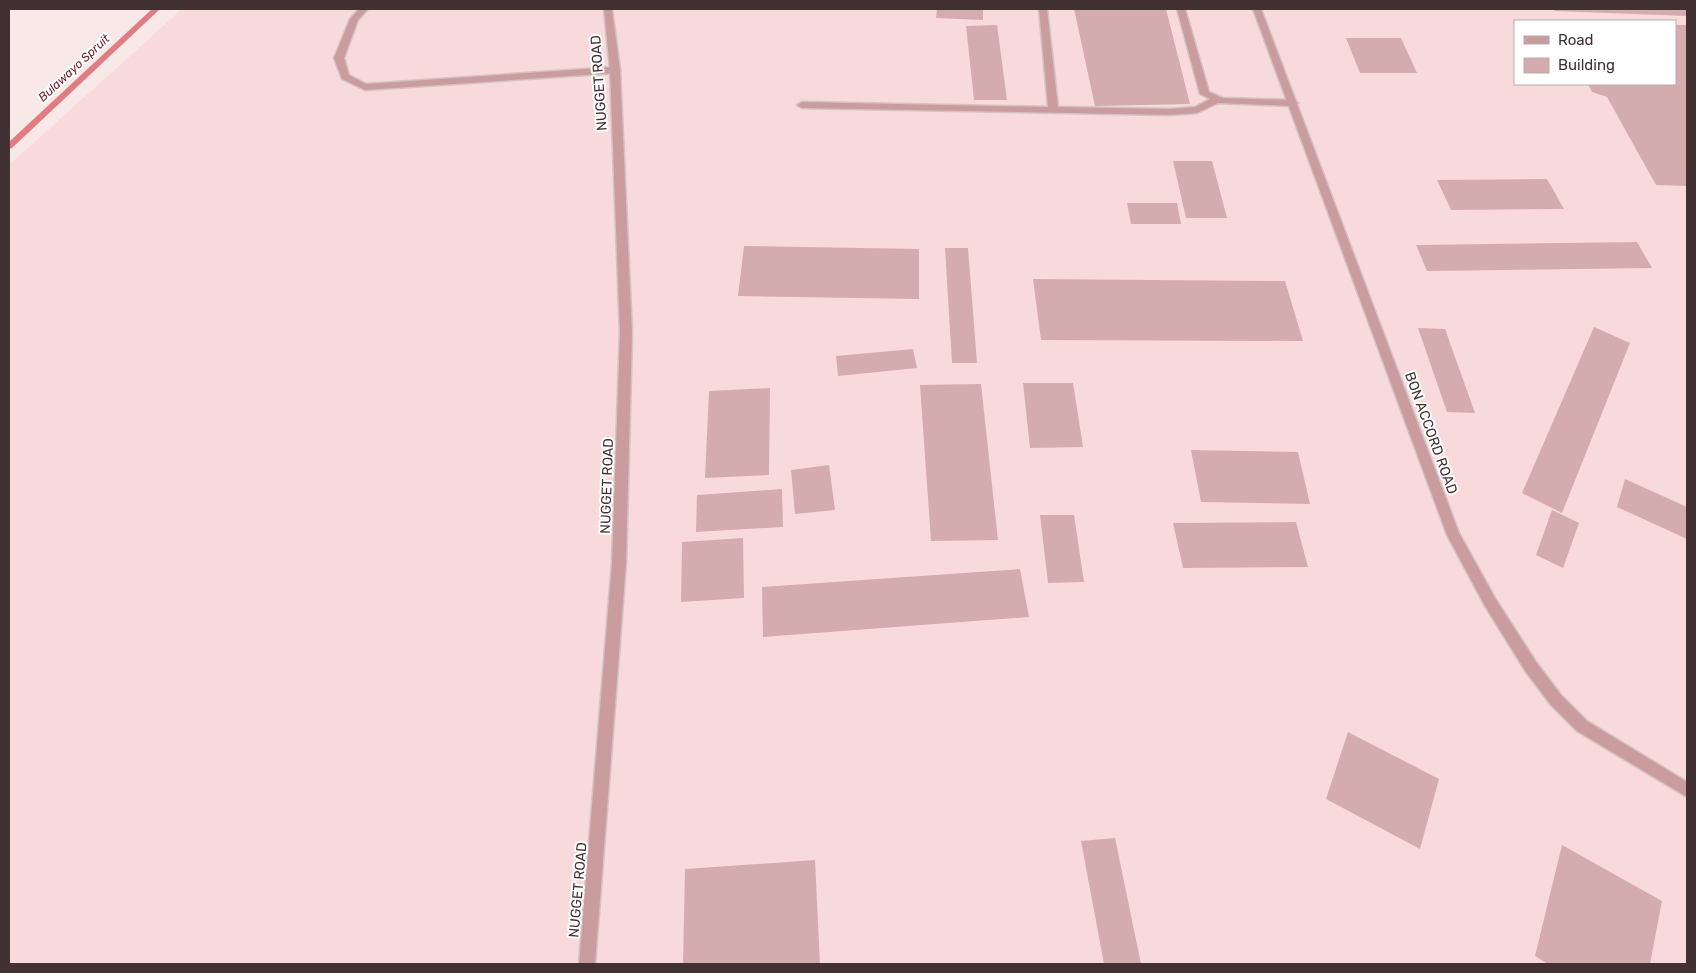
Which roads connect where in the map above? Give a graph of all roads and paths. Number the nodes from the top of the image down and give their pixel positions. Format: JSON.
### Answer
{"nodes":[{"id":1,"x":364,"y":9,"type":"edge"},
{"id":2,"x":608,"y":9,"type":"edge"},
{"id":3,"x":1043,"y":9,"type":"edge"},
{"id":4,"x":1181,"y":9,"type":"edge"},
{"id":5,"x":1256,"y":9,"type":"edge"},
{"id":6,"x":614,"y":70,"type":"junction"},
{"id":7,"x":1216,"y":100,"type":"junction"},
{"id":8,"x":1293,"y":103,"type":"junction"},
{"id":9,"x":802,"y":105,"type":"dead end"},
{"id":10,"x":1053,"y":109,"type":"junction"},
{"id":11,"x":1687,"y":790,"type":"edge"},
{"id":12,"x":587,"y":964,"type":"edge"}],
"edges":[{"from":1,"to":6,"type":"street"},
{"from":2,"to":6,"type":"street","name":"NUGGET ROAD"},
{"from":3,"to":10,"type":"street"},
{"from":4,"to":7,"type":"street"},
{"from":5,"to":8,"type":"street","name":"BON ACCORD ROAD"},
{"from":6,"to":12,"type":"street","name":"NUGGET ROAD"},
{"from":7,"to":8,"type":"street"},
{"from":7,"to":10,"type":"street"},
{"from":8,"to":11,"type":"street","name":"BON ACCORD ROAD"},
{"from":9,"to":10,"type":"street"}]}
